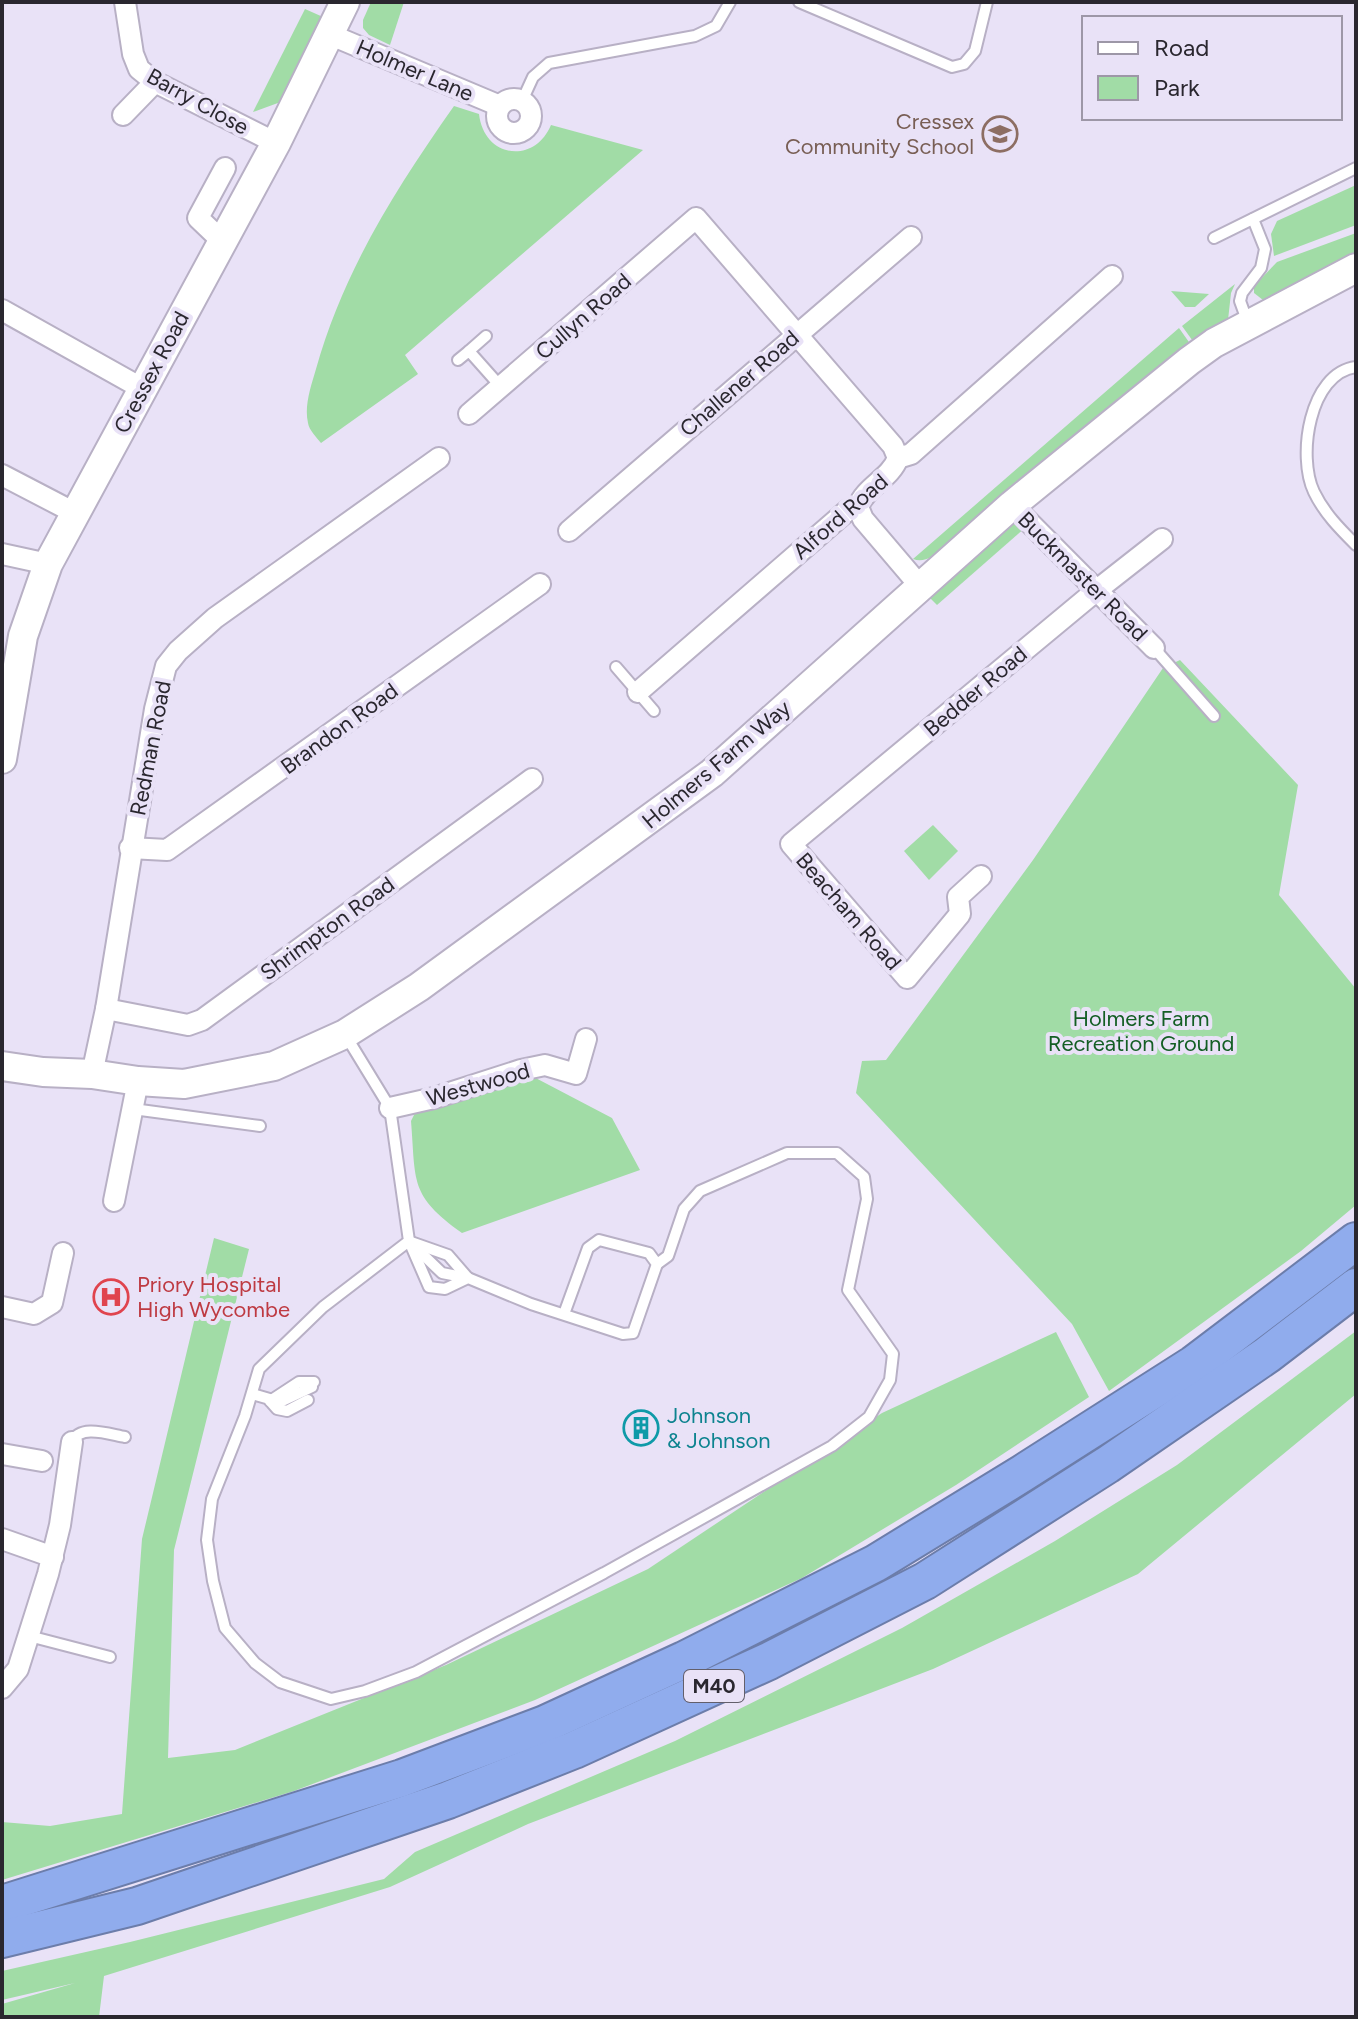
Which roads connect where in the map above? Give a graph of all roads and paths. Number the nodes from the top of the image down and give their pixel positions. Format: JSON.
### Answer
{"nodes":[{"id":1,"x":125,"y":2,"type":"edge"},
{"id":2,"x":345,"y":2,"type":"edge"},
{"id":3,"x":730,"y":2,"type":"edge"},
{"id":4,"x":799,"y":2,"type":"edge"},
{"id":5,"x":987,"y":2,"type":"edge"},
{"id":6,"x":331,"y":35,"type":"junction"},
{"id":7,"x":155,"y":82,"type":"junction"},
{"id":8,"x":522,"y":101,"type":"junction"},
{"id":9,"x":500,"y":106,"type":"junction"},
{"id":10,"x":123,"y":115,"type":"dead end"},
{"id":11,"x":276,"y":143,"type":"junction"},
{"id":12,"x":225,"y":168,"type":"dead end"},
{"id":13,"x":1356,"y":168,"type":"edge"},
{"id":14,"x":1253,"y":219,"type":"junction"},
{"id":15,"x":911,"y":237,"type":"dead end"},
{"id":16,"x":1214,"y":238,"type":"dead end"},
{"id":17,"x":222,"y":241,"type":"junction"},
{"id":18,"x":1356,"y":268,"type":"edge"},
{"id":19,"x":1112,"y":276,"type":"dead end"},
{"id":20,"x":2,"y":310,"type":"edge"},
{"id":21,"x":1249,"y":325,"type":"junction"},
{"id":22,"x":797,"y":333,"type":"junction"},
{"id":23,"x":486,"y":336,"type":"dead end"},
{"id":24,"x":469,"y":351,"type":"junction"},
{"id":25,"x":458,"y":360,"type":"dead end"},
{"id":26,"x":1356,"y":367,"type":"edge"},
{"id":27,"x":501,"y":387,"type":"junction"},
{"id":28,"x":143,"y":389,"type":"junction"},
{"id":29,"x":469,"y":414,"type":"dead end"},
{"id":30,"x":439,"y":458,"type":"dead end"},
{"id":31,"x":898,"y":458,"type":"junction"},
{"id":32,"x":2,"y":475,"type":"edge"},
{"id":33,"x":1012,"y":505,"type":"junction"},
{"id":34,"x":858,"y":507,"type":"junction"},
{"id":35,"x":75,"y":513,"type":"junction"},
{"id":36,"x":569,"y":531,"type":"dead end"},
{"id":37,"x":1162,"y":539,"type":"dead end"},
{"id":38,"x":1356,"y":545,"type":"edge"},
{"id":39,"x":2,"y":554,"type":"edge"},
{"id":40,"x":48,"y":564,"type":"junction"},
{"id":41,"x":540,"y":584,"type":"dead end"},
{"id":42,"x":920,"y":586,"type":"junction"},
{"id":43,"x":1097,"y":590,"type":"junction"},
{"id":44,"x":1154,"y":648,"type":"joint"},
{"id":45,"x":616,"y":667,"type":"dead end"},
{"id":46,"x":638,"y":692,"type":"junction"},
{"id":47,"x":654,"y":711,"type":"dead end"},
{"id":48,"x":1214,"y":716,"type":"dead end"},
{"id":49,"x":2,"y":759,"type":"edge"},
{"id":50,"x":532,"y":779,"type":"dead end"},
{"id":51,"x":791,"y":844,"type":"joint"},
{"id":52,"x":130,"y":848,"type":"junction"},
{"id":53,"x":981,"y":876,"type":"dead end"},
{"id":54,"x":106,"y":1009,"type":"junction"},
{"id":55,"x":345,"y":1034,"type":"junction"},
{"id":56,"x":586,"y":1039,"type":"dead end"},
{"id":57,"x":2,"y":1066,"type":"edge"},
{"id":58,"x":92,"y":1074,"type":"junction"},
{"id":59,"x":135,"y":1095,"type":"junction"},
{"id":60,"x":390,"y":1108,"type":"junction"},
{"id":61,"x":260,"y":1126,"type":"dead end"},
{"id":62,"x":114,"y":1201,"type":"dead end"},
{"id":63,"x":409,"y":1241,"type":"junction"},
{"id":64,"x":1356,"y":1241,"type":"edge"},
{"id":65,"x":63,"y":1253,"type":"dead end"},
{"id":66,"x":657,"y":1264,"type":"junction"},
{"id":67,"x":468,"y":1278,"type":"junction"},
{"id":68,"x":1356,"y":1287,"type":"edge"},
{"id":69,"x":2,"y":1307,"type":"edge"},
{"id":70,"x":564,"y":1314,"type":"junction"},
{"id":71,"x":313,"y":1384,"type":"dead end"},
{"id":72,"x":252,"y":1394,"type":"junction"},
{"id":73,"x":308,"y":1400,"type":"dead end"},
{"id":74,"x":270,"y":1401,"type":"junction"},
{"id":75,"x":125,"y":1437,"type":"dead end"},
{"id":76,"x":72,"y":1442,"type":"joint"},
{"id":77,"x":2,"y":1454,"type":"edge"},
{"id":78,"x":42,"y":1461,"type":"dead end"},
{"id":79,"x":2,"y":1539,"type":"edge"},
{"id":80,"x":53,"y":1557,"type":"junction"},
{"id":81,"x":29,"y":1636,"type":"junction"},
{"id":82,"x":110,"y":1657,"type":"dead end"},
{"id":83,"x":2,"y":1688,"type":"edge"},
{"id":84,"x":2,"y":1904,"type":"edge"},
{"id":85,"x":2,"y":1939,"type":"edge"}],
"edges":[{"from":1,"to":7,"type":"street","name":"Barry Close"},
{"from":2,"to":6,"type":"street","name":"Cressex Road"},
{"from":3,"to":8,"type":"lane"},
{"from":4,"to":5,"type":"lane"},
{"from":6,"to":9,"type":"street","name":"Holmer Lane"},
{"from":6,"to":11,"type":"street","name":"Cressex Road"},
{"from":7,"to":10,"type":"street"},
{"from":7,"to":11,"type":"street","name":"Barry Close"},
{"from":8,"to":9,"type":"street"},
{"from":8,"to":9,"type":"street"},
{"from":11,"to":17,"type":"street","name":"Cressex Road"},
{"from":12,"to":17,"type":"street"},
{"from":13,"to":14,"type":"lane"},
{"from":14,"to":16,"type":"lane"},
{"from":14,"to":21,"type":"lane"},
{"from":15,"to":22,"type":"street","name":"Challener Road"},
{"from":17,"to":28,"type":"street","name":"Cressex Road"},
{"from":18,"to":21,"type":"street","name":"Holmers Farm Way"},
{"from":19,"to":31,"type":"street","name":"Alford Road"},
{"from":20,"to":28,"type":"street"},
{"from":21,"to":33,"type":"street","name":"Holmers Farm Way"},
{"from":22,"to":27,"type":"street","name":"Cullyn Road"},
{"from":22,"to":31,"type":"street"},
{"from":22,"to":36,"type":"street","name":"Challener Road"},
{"from":23,"to":24,"type":"lane"},
{"from":24,"to":25,"type":"lane"},
{"from":24,"to":27,"type":"lane"},
{"from":26,"to":38,"type":"lane"},
{"from":27,"to":29,"type":"street","name":"Cullyn Road"},
{"from":28,"to":35,"type":"street","name":"Cressex Road"},
{"from":30,"to":52,"type":"street","name":"Redman Road"},
{"from":31,"to":34,"type":"street","name":"Alford Road"},
{"from":32,"to":35,"type":"street"},
{"from":33,"to":42,"type":"street","name":"Holmers Farm Way"},
{"from":33,"to":43,"type":"street","name":"Buckmaster Road"},
{"from":34,"to":42,"type":"street"},
{"from":34,"to":46,"type":"street","name":"Alford Road"},
{"from":35,"to":40,"type":"street","name":"Cressex Road"},
{"from":37,"to":43,"type":"street","name":"Bedder Road"},
{"from":39,"to":40,"type":"street"},
{"from":40,"to":49,"type":"street","name":"Cressex Road"},
{"from":41,"to":52,"type":"street","name":"Brandon Road"},
{"from":42,"to":55,"type":"street","name":"Holmers Farm Way"},
{"from":43,"to":44,"type":"street","name":"Buckmaster Road"},
{"from":43,"to":51,"type":"street","name":"Bedder Road"},
{"from":44,"to":48,"type":"lane"},
{"from":45,"to":46,"type":"lane"},
{"from":46,"to":47,"type":"lane"},
{"from":50,"to":54,"type":"street","name":"Shrimpton Road"},
{"from":51,"to":53,"type":"street","name":"Beacham Road"},
{"from":52,"to":54,"type":"street","name":"Redman Road"},
{"from":54,"to":58,"type":"street","name":"Redman Road"},
{"from":55,"to":59,"type":"street","name":"Holmers Farm Way"},
{"from":55,"to":60,"type":"lane"},
{"from":56,"to":60,"type":"street","name":"Westwood"},
{"from":57,"to":58,"type":"street","name":"Holmers Farm Way"},
{"from":58,"to":59,"type":"street","name":"Holmers Farm Way"},
{"from":59,"to":61,"type":"lane"},
{"from":59,"to":62,"type":"street"},
{"from":60,"to":63,"type":"lane"},
{"from":63,"to":67,"type":"lane"},
{"from":63,"to":67,"type":"lane"},
{"from":63,"to":67,"type":"lane"},
{"from":63,"to":72,"type":"lane"},
{"from":64,"to":84,"type":"highway","number":"M40"},
{"from":65,"to":69,"type":"street"},
{"from":66,"to":70,"type":"lane"},
{"from":66,"to":70,"type":"lane"},
{"from":66,"to":72,"type":"lane"},
{"from":67,"to":70,"type":"lane"},
{"from":68,"to":85,"type":"highway","number":"M40"},
{"from":71,"to":74,"type":"lane"},
{"from":72,"to":74,"type":"lane"},
{"from":73,"to":74,"type":"lane"},
{"from":75,"to":76,"type":"lane"},
{"from":76,"to":80,"type":"street"},
{"from":77,"to":78,"type":"street"},
{"from":79,"to":80,"type":"street"},
{"from":80,"to":81,"type":"street"},
{"from":81,"to":82,"type":"lane"},
{"from":81,"to":83,"type":"street"}]}
